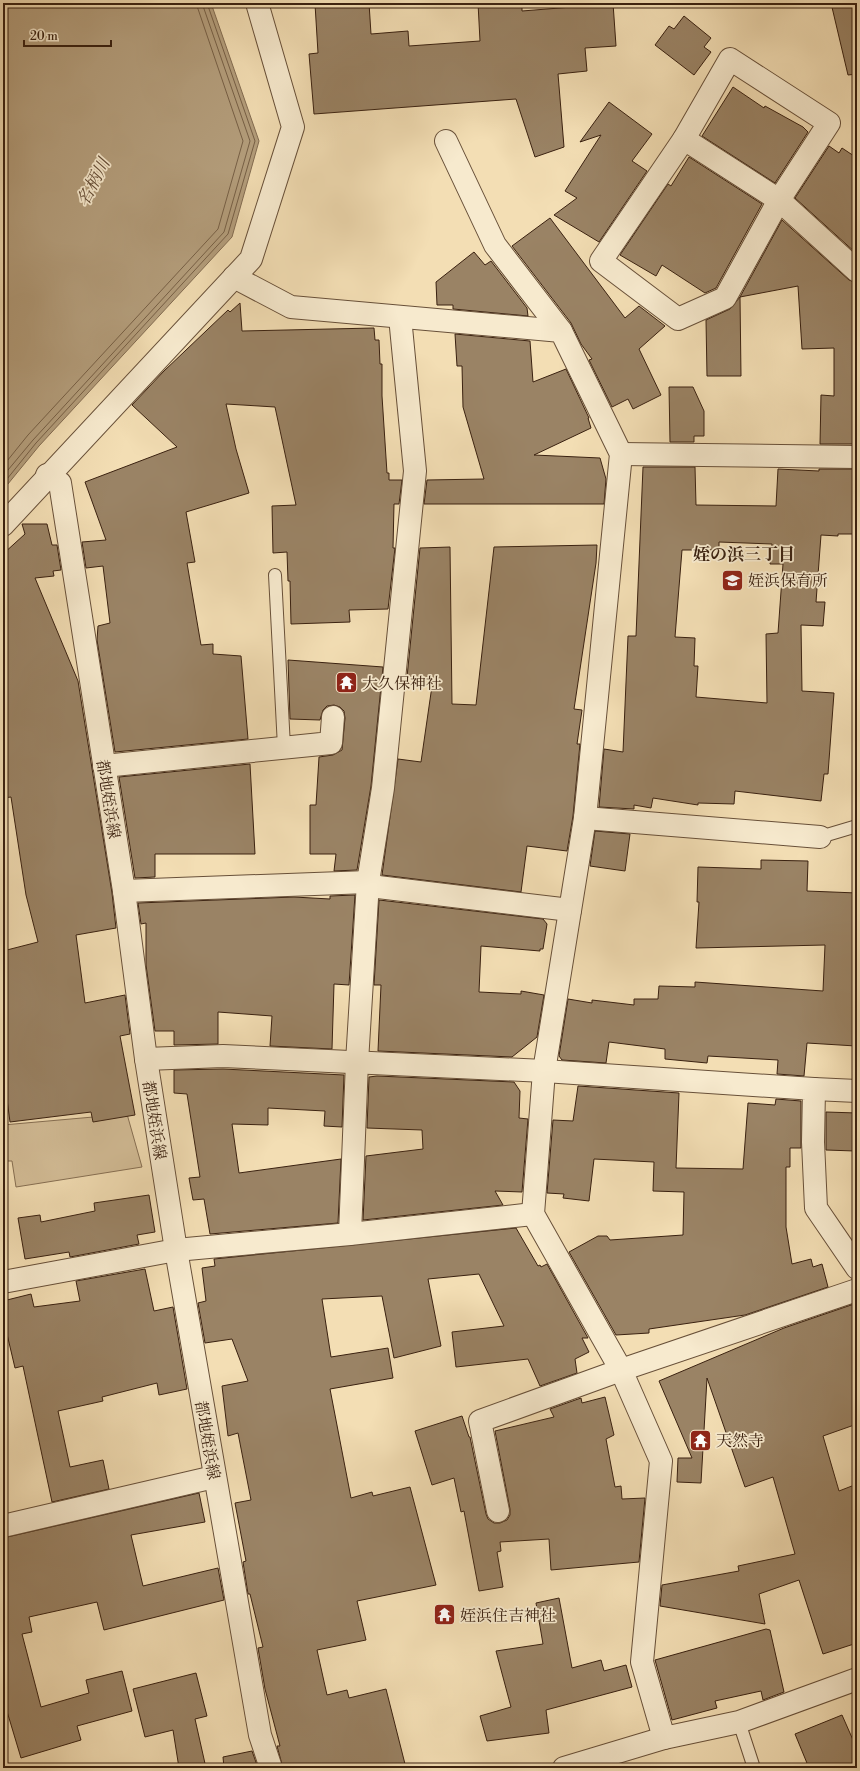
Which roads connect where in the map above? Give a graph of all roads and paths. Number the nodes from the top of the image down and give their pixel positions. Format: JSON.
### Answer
{"nodes":[{"id":1,"x":257,"y":3,"type":"edge"},
{"id":2,"x":684,"y":138,"type":"junction"},
{"id":3,"x":446,"y":141,"type":"dead end"},
{"id":4,"x":779,"y":200,"type":"junction"},
{"id":5,"x":857,"y":271,"type":"edge"},
{"id":6,"x":234,"y":277,"type":"junction"},
{"id":7,"x":400,"y":317,"type":"junction"},
{"id":8,"x":561,"y":331,"type":"junction"},
{"id":9,"x":621,"y":454,"type":"junction"},
{"id":10,"x":857,"y":457,"type":"edge"},
{"id":11,"x":47,"y":476,"type":"junction"},
{"id":12,"x":3,"y":525,"type":"edge"},
{"id":13,"x":275,"y":575,"type":"dead end"},
{"id":14,"x":333,"y":717,"type":"dead end"},
{"id":15,"x":284,"y":747,"type":"junction"},
{"id":16,"x":104,"y":766,"type":"junction"},
{"id":17,"x":585,"y":818,"type":"junction"},
{"id":18,"x":857,"y":826,"type":"edge"},
{"id":19,"x":820,"y":837,"type":"joint"},
{"id":20,"x":368,"y":882,"type":"junction"},
{"id":21,"x":124,"y":891,"type":"junction"},
{"id":22,"x":570,"y":910,"type":"junction"},
{"id":23,"x":146,"y":1059,"type":"junction"},
{"id":24,"x":357,"y":1062,"type":"junction"},
{"id":25,"x":544,"y":1071,"type":"junction"},
{"id":26,"x":814,"y":1089,"type":"junction"},
{"id":27,"x":857,"y":1091,"type":"edge"},
{"id":28,"x":534,"y":1214,"type":"junction"},
{"id":29,"x":350,"y":1234,"type":"junction"},
{"id":30,"x":176,"y":1250,"type":"junction"},
{"id":31,"x":857,"y":1268,"type":"edge"},
{"id":32,"x":3,"y":1282,"type":"edge"},
{"id":33,"x":857,"y":1290,"type":"edge"},
{"id":34,"x":622,"y":1370,"type":"junction"},
{"id":35,"x":214,"y":1477,"type":"junction"},
{"id":36,"x":498,"y":1511,"type":"dead end"},
{"id":37,"x":3,"y":1526,"type":"edge"},
{"id":38,"x":857,"y":1679,"type":"edge"},
{"id":39,"x":739,"y":1722,"type":"junction"},
{"id":40,"x":664,"y":1738,"type":"junction"},
{"id":41,"x":271,"y":1768,"type":"edge"},
{"id":42,"x":564,"y":1768,"type":"edge"},
{"id":43,"x":754,"y":1768,"type":"edge"}],
"edges":[{"from":1,"to":6,"type":"street"},
{"from":2,"to":4,"type":"street"},
{"from":2,"to":4,"type":"street"},
{"from":2,"to":4,"type":"street"},
{"from":3,"to":8,"type":"street"},
{"from":4,"to":5,"type":"street"},
{"from":6,"to":7,"type":"street"},
{"from":6,"to":11,"type":"street"},
{"from":7,"to":8,"type":"street"},
{"from":7,"to":20,"type":"street"},
{"from":8,"to":9,"type":"street"},
{"from":9,"to":10,"type":"street"},
{"from":9,"to":17,"type":"street"},
{"from":11,"to":12,"type":"street"},
{"from":11,"to":16,"type":"street","name":"都地姪浜線"},
{"from":13,"to":15,"type":"lane"},
{"from":14,"to":15,"type":"street"},
{"from":15,"to":16,"type":"street"},
{"from":16,"to":21,"type":"street","name":"都地姪浜線"},
{"from":17,"to":19,"type":"street"},
{"from":17,"to":22,"type":"street"},
{"from":18,"to":19,"type":"lane"},
{"from":20,"to":21,"type":"street"},
{"from":20,"to":22,"type":"street"},
{"from":20,"to":24,"type":"street"},
{"from":21,"to":23,"type":"street","name":"都地姪浜線"},
{"from":22,"to":25,"type":"street"},
{"from":23,"to":24,"type":"street"},
{"from":23,"to":30,"type":"street","name":"都地姪浜線"},
{"from":24,"to":25,"type":"street"},
{"from":24,"to":29,"type":"street"},
{"from":25,"to":26,"type":"street"},
{"from":25,"to":28,"type":"street"},
{"from":26,"to":27,"type":"street"},
{"from":26,"to":31,"type":"street"},
{"from":28,"to":29,"type":"street"},
{"from":28,"to":34,"type":"street"},
{"from":29,"to":30,"type":"street"},
{"from":30,"to":32,"type":"street"},
{"from":30,"to":35,"type":"street","name":"都地姪浜線"},
{"from":33,"to":34,"type":"street"},
{"from":34,"to":36,"type":"street"},
{"from":34,"to":40,"type":"street"},
{"from":35,"to":37,"type":"street"},
{"from":35,"to":41,"type":"street","name":"都地姪浜線"},
{"from":38,"to":39,"type":"street"},
{"from":39,"to":40,"type":"street"},
{"from":39,"to":43,"type":"lane"},
{"from":40,"to":42,"type":"street"}]}
